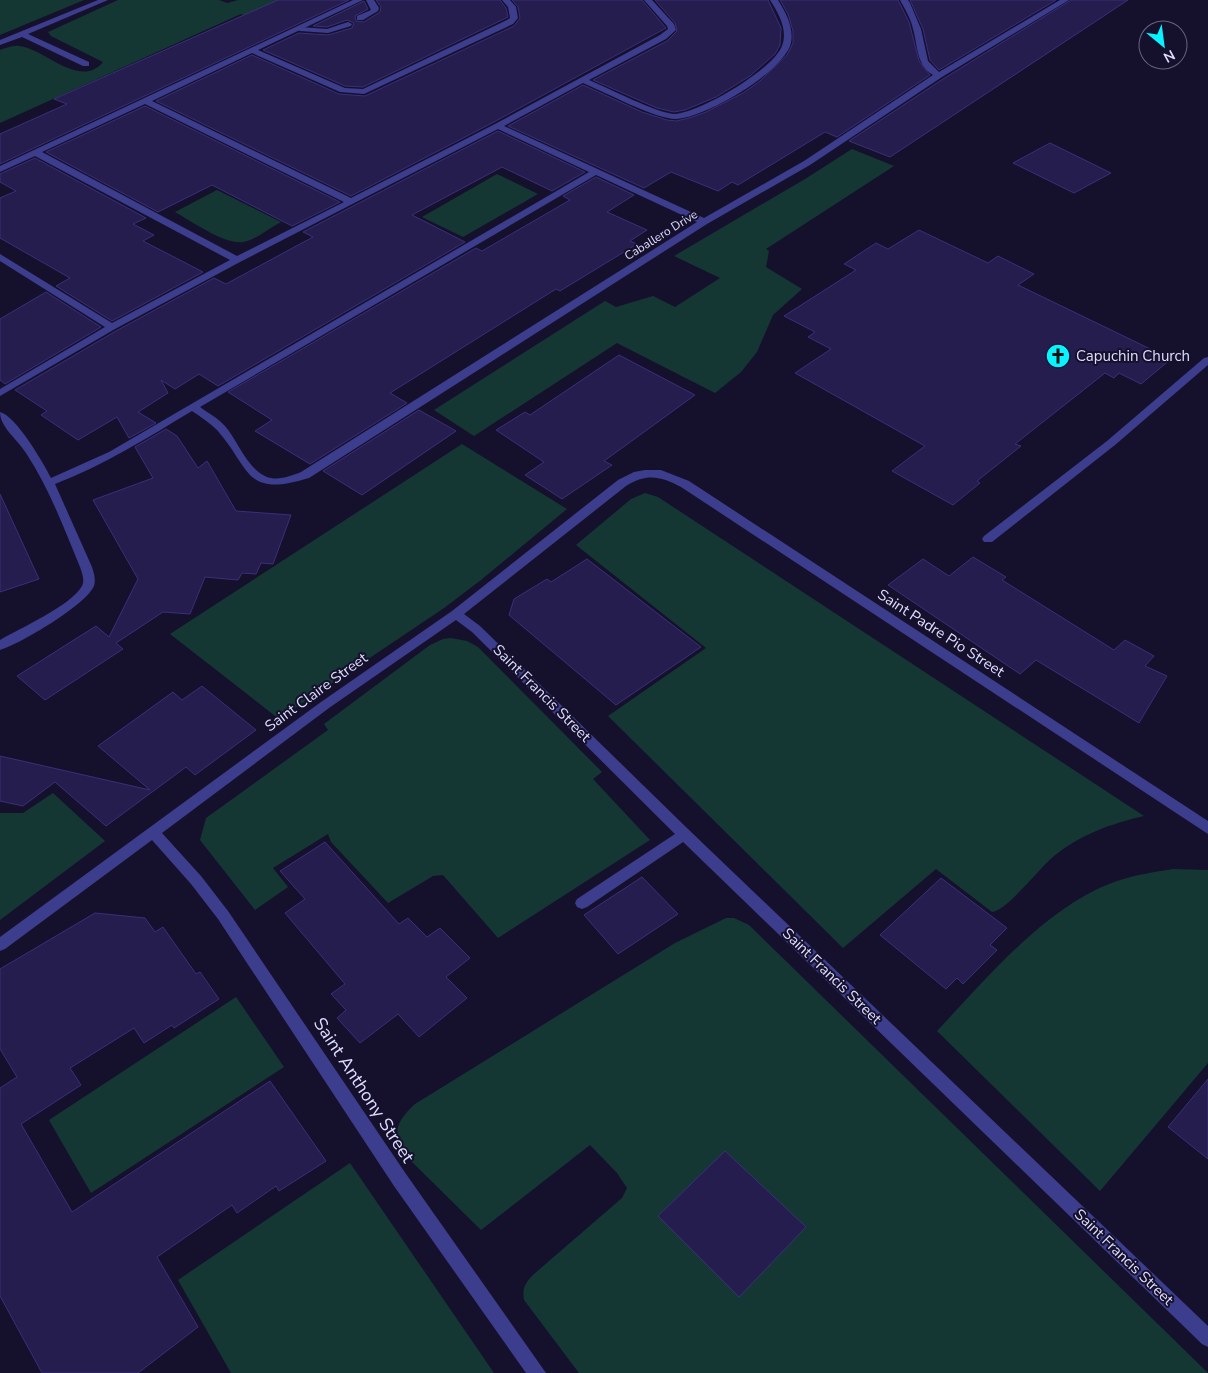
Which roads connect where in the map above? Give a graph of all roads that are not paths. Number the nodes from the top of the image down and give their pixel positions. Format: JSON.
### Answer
{"nodes":[{"id":1,"x":104,"y":0,"type":"edge"},
{"id":2,"x":359,"y":0,"type":"edge"},
{"id":3,"x":370,"y":0,"type":"edge"},
{"id":4,"x":506,"y":0,"type":"edge"},
{"id":5,"x":648,"y":0,"type":"edge"},
{"id":6,"x":774,"y":0,"type":"edge"},
{"id":7,"x":904,"y":0,"type":"edge"},
{"id":8,"x":1065,"y":0,"type":"edge"},
{"id":9,"x":360,"y":18,"type":"dead end"},
{"id":10,"x":348,"y":24,"type":"dead end"},
{"id":11,"x":300,"y":29,"type":"junction"},
{"id":12,"x":22,"y":34,"type":"junction"},
{"id":13,"x":0,"y":43,"type":"edge"},
{"id":14,"x":253,"y":51,"type":"junction"},
{"id":15,"x":86,"y":64,"type":"dead end"},
{"id":16,"x":939,"y":75,"type":"junction"},
{"id":17,"x":583,"y":80,"type":"junction"},
{"id":18,"x":146,"y":101,"type":"junction"},
{"id":19,"x":498,"y":126,"type":"junction"},
{"id":20,"x":37,"y":152,"type":"junction"},
{"id":21,"x":0,"y":169,"type":"edge"},
{"id":22,"x":596,"y":171,"type":"junction"},
{"id":23,"x":350,"y":202,"type":"junction"},
{"id":24,"x":704,"y":222,"type":"junction"},
{"id":25,"x":0,"y":257,"type":"edge"},
{"id":26,"x":238,"y":260,"type":"junction"},
{"id":27,"x":112,"y":328,"type":"junction"},
{"id":28,"x":1208,"y":360,"type":"edge"},
{"id":29,"x":0,"y":394,"type":"edge"},
{"id":30,"x":194,"y":407,"type":"junction"},
{"id":31,"x":0,"y":415,"type":"edge"},
{"id":32,"x":653,"y":472,"type":"joint"},
{"id":33,"x":48,"y":483,"type":"junction"},
{"id":34,"x":988,"y":539,"type":"dead end"},
{"id":35,"x":456,"y":614,"type":"junction"},
{"id":36,"x":0,"y":646,"type":"edge"},
{"id":37,"x":1208,"y":828,"type":"edge"},
{"id":38,"x":153,"y":832,"type":"junction"},
{"id":39,"x":684,"y":834,"type":"junction"},
{"id":40,"x":582,"y":903,"type":"dead end"},
{"id":41,"x":0,"y":945,"type":"edge"},
{"id":42,"x":1208,"y":1338,"type":"edge"},
{"id":43,"x":538,"y":1373,"type":"edge"}],
"edges":[{"from":1,"to":12,"type":"street"},
{"from":2,"to":11,"type":"street"},
{"from":3,"to":9,"type":"street"},
{"from":4,"to":14,"type":"street"},
{"from":5,"to":17,"type":"street"},
{"from":6,"to":17,"type":"street"},
{"from":7,"to":16,"type":"street"},
{"from":8,"to":16,"type":"street","name":"Caballero Drive"},
{"from":10,"to":11,"type":"street"},
{"from":11,"to":14,"type":"street"},
{"from":12,"to":13,"type":"street"},
{"from":12,"to":15,"type":"street"},
{"from":14,"to":18,"type":"street"},
{"from":16,"to":24,"type":"street","name":"Caballero Drive"},
{"from":17,"to":19,"type":"street"},
{"from":18,"to":20,"type":"street"},
{"from":18,"to":23,"type":"street"},
{"from":19,"to":22,"type":"street"},
{"from":19,"to":23,"type":"street"},
{"from":20,"to":21,"type":"street"},
{"from":20,"to":26,"type":"street"},
{"from":22,"to":24,"type":"street"},
{"from":22,"to":30,"type":"street"},
{"from":23,"to":26,"type":"street"},
{"from":24,"to":30,"type":"street","name":"Caballero Drive"},
{"from":25,"to":27,"type":"street"},
{"from":26,"to":27,"type":"street"},
{"from":27,"to":29,"type":"street"},
{"from":28,"to":34,"type":"street"},
{"from":30,"to":33,"type":"street"},
{"from":31,"to":33,"type":"street"},
{"from":32,"to":35,"type":"street","name":"Saint Claire Street"},
{"from":32,"to":37,"type":"street","name":"Saint Padre Pio Street"},
{"from":33,"to":36,"type":"street"},
{"from":35,"to":38,"type":"street","name":"Saint Claire Street"},
{"from":35,"to":39,"type":"street","name":"Saint Francis Street"},
{"from":38,"to":41,"type":"street","name":"Saint Claire Street"},
{"from":38,"to":43,"type":"street","name":"Saint Anthony Street"},
{"from":39,"to":40,"type":"street"},
{"from":39,"to":42,"type":"street","name":"Saint Francis Street"}]}
